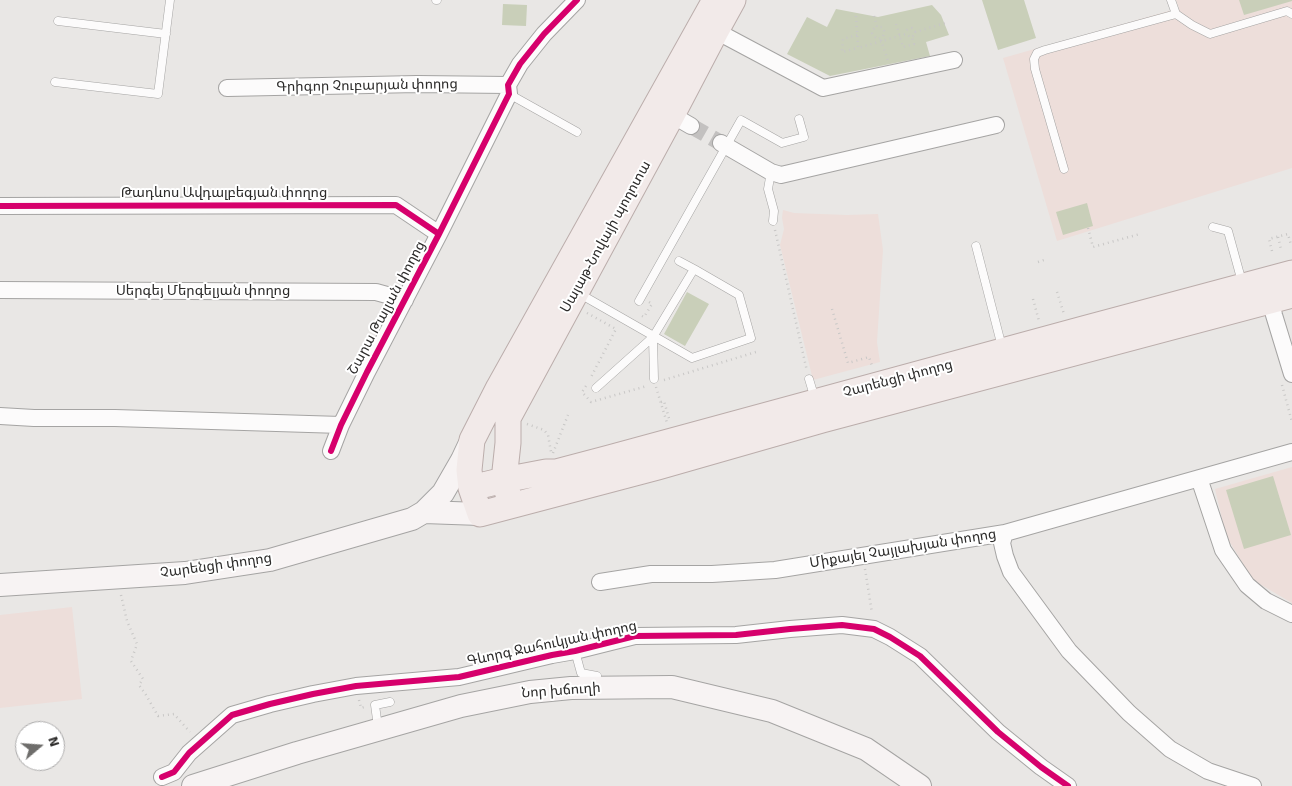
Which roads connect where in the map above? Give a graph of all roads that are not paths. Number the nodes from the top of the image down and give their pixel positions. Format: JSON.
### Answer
{"nodes":[{"id":1,"x":170,"y":0,"type":"edge"},
{"id":2,"x":577,"y":0,"type":"edge"},
{"id":3,"x":715,"y":0,"type":"edge"},
{"id":4,"x":733,"y":0,"type":"edge"},
{"id":5,"x":1171,"y":0,"type":"edge"},
{"id":6,"x":1176,"y":14,"type":"junction"},
{"id":7,"x":1292,"y":14,"type":"edge"},
{"id":8,"x":58,"y":21,"type":"dead end"},
{"id":9,"x":716,"y":31,"type":"junction"},
{"id":10,"x":166,"y":34,"type":"junction"},
{"id":11,"x":954,"y":60,"type":"dead end"},
{"id":12,"x":56,"y":82,"type":"dead end"},
{"id":13,"x":227,"y":88,"type":"dead end"},
{"id":14,"x":508,"y":89,"type":"junction"},
{"id":15,"x":799,"y":119,"type":"dead end"},
{"id":16,"x":996,"y":124,"type":"dead end"},
{"id":17,"x":577,"y":132,"type":"dead end"},
{"id":18,"x":724,"y":145,"type":"junction"},
{"id":19,"x":1064,"y":169,"type":"dead end"},
{"id":20,"x":771,"y":172,"type":"junction"},
{"id":21,"x":0,"y":206,"type":"edge"},
{"id":22,"x":773,"y":223,"type":"road end"},
{"id":23,"x":1213,"y":227,"type":"dead end"},
{"id":24,"x":439,"y":234,"type":"junction"},
{"id":25,"x":976,"y":246,"type":"dead end"},
{"id":26,"x":679,"y":261,"type":"dead end"},
{"id":27,"x":694,"y":269,"type":"junction"},
{"id":28,"x":1292,"y":273,"type":"edge"},
{"id":29,"x":1244,"y":286,"type":"junction"},
{"id":30,"x":0,"y":290,"type":"edge"},
{"id":31,"x":1281,"y":298,"type":"edge"},
{"id":32,"x":405,"y":300,"type":"junction"},
{"id":33,"x":578,"y":300,"type":"junction"},
{"id":34,"x":639,"y":302,"type":"dead end"},
{"id":35,"x":653,"y":336,"type":"junction"},
{"id":36,"x":1004,"y":351,"type":"junction"},
{"id":37,"x":1287,"y":378,"type":"edge"},
{"id":38,"x":655,"y":383,"type":"road end"},
{"id":39,"x":596,"y":388,"type":"dead end"},
{"id":40,"x":0,"y":416,"type":"edge"},
{"id":41,"x":341,"y":425,"type":"junction"},
{"id":42,"x":472,"y":440,"type":"junction"},
{"id":43,"x":508,"y":446,"type":"junction"},
{"id":44,"x":332,"y":451,"type":"dead end"},
{"id":45,"x":1292,"y":452,"type":"edge"},
{"id":46,"x":546,"y":472,"type":"junction"},
{"id":47,"x":1199,"y":478,"type":"junction"},
{"id":48,"x":504,"y":480,"type":"junction"},
{"id":49,"x":472,"y":488,"type":"junction"},
{"id":50,"x":443,"y":493,"type":"junction"},
{"id":51,"x":512,"y":506,"type":"junction"},
{"id":52,"x":424,"y":512,"type":"junction"},
{"id":53,"x":480,"y":514,"type":"junction"},
{"id":54,"x":1005,"y":533,"type":"junction"},
{"id":55,"x":600,"y":582,"type":"dead end"},
{"id":56,"x":0,"y":585,"type":"edge"},
{"id":57,"x":1292,"y":614,"type":"edge"},
{"id":58,"x":576,"y":651,"type":"junction"},
{"id":59,"x":597,"y":676,"type":"dead end"},
{"id":60,"x":390,"y":702,"type":"dead end"},
{"id":61,"x":378,"y":730,"type":"junction"},
{"id":62,"x":162,"y":777,"type":"dead end"},
{"id":63,"x":193,"y":786,"type":"edge"},
{"id":64,"x":920,"y":786,"type":"edge"},
{"id":65,"x":1068,"y":786,"type":"edge"},
{"id":66,"x":1253,"y":786,"type":"edge"}],
"edges":[{"from":1,"to":10,"type":"lane"},
{"from":2,"to":14,"type":"street","name":"Շարա Թալյան փողոց"},
{"from":3,"to":42,"type":"main road","name":"Սայաթ-Նովայի պողոտա"},
{"from":4,"to":9,"type":"main road","name":"Սայաթ-Նովայի պողոտա"},
{"from":5,"to":6,"type":"lane"},
{"from":6,"to":7,"type":"lane"},
{"from":6,"to":19,"type":"lane"},
{"from":8,"to":10,"type":"lane"},
{"from":9,"to":11,"type":"street"},
{"from":9,"to":33,"type":"main road","name":"Սայաթ-Նովայի պողոտա"},
{"from":10,"to":12,"type":"lane"},
{"from":13,"to":14,"type":"street","name":"Գրիգոր Չուբարյան փողոց"},
{"from":14,"to":17,"type":"lane"},
{"from":14,"to":24,"type":"street","name":"Շարա Թալյան փողոց"},
{"from":15,"to":18,"type":"lane"},
{"from":16,"to":20,"type":"street"},
{"from":18,"to":20,"type":"street"},
{"from":18,"to":34,"type":"lane"},
{"from":20,"to":22,"type":"lane"},
{"from":21,"to":24,"type":"street","name":"Թադևոս Ավդալբեգյան փողոց"},
{"from":23,"to":29,"type":"lane"},
{"from":24,"to":32,"type":"street","name":"Շարա Թալյան փողոց"},
{"from":25,"to":36,"type":"lane"},
{"from":26,"to":27,"type":"lane"},
{"from":27,"to":35,"type":"lane"},
{"from":27,"to":35,"type":"lane"},
{"from":28,"to":29,"type":"main road","name":"Չարենցի փողոց"},
{"from":29,"to":36,"type":"main road","name":"Չարենցի փողոց"},
{"from":30,"to":32,"type":"street","name":"Սերգեյ Մերգելյան փողոց"},
{"from":31,"to":37,"type":"street"},
{"from":31,"to":51,"type":"main road","name":"Չարենցի փողոց"},
{"from":32,"to":41,"type":"street","name":"Շարա Թալյան փողոց"},
{"from":33,"to":35,"type":"lane"},
{"from":33,"to":43,"type":"main road","name":"Սայաթ-Նովայի պողոտա"},
{"from":35,"to":38,"type":"lane"},
{"from":35,"to":39,"type":"lane"},
{"from":36,"to":46,"type":"main road","name":"Չարենցի փողոց"},
{"from":40,"to":41,"type":"street"},
{"from":41,"to":44,"type":"street","name":"Շարա Թալյան փողոց"},
{"from":42,"to":43,"type":"main road"},
{"from":42,"to":49,"type":"main road","name":"Սայաթ-Նովայի պողոտա"},
{"from":42,"to":50,"type":"main road","name":"Սայաթ-Նովայի պողոտա"},
{"from":43,"to":46,"type":"main road"},
{"from":43,"to":48,"type":"main road","name":"Սայաթ-Նովայի պողոտա"},
{"from":45,"to":47,"type":"street","name":"Միքայել Չայլախյան փողոց"},
{"from":46,"to":48,"type":"main road","name":"Չարենցի փողոց"},
{"from":47,"to":54,"type":"street","name":"Միքայել Չայլախյան փողոց"},
{"from":47,"to":57,"type":"street"},
{"from":48,"to":49,"type":"main road","name":"Չարենցի փողոց"},
{"from":48,"to":51,"type":"main road"},
{"from":49,"to":50,"type":"main road","name":"Չարենցի փողոց"},
{"from":49,"to":53,"type":"main road","name":"Սայաթ-Նովայի պողոտա"},
{"from":50,"to":52,"type":"main road","name":"Չարենցի փողոց"},
{"from":51,"to":53,"type":"main road","name":"Չարենցի փողոց"},
{"from":52,"to":53,"type":"main road","name":"Չարենցի փողոց"},
{"from":52,"to":56,"type":"main road","name":"Չարենցի փողոց"},
{"from":54,"to":55,"type":"street","name":"Միքայել Չայլախյան փողոց"},
{"from":54,"to":66,"type":"street"},
{"from":58,"to":59,"type":"lane"},
{"from":58,"to":62,"type":"street","name":"Գևորգ Ջահուկյան փողոց"},
{"from":58,"to":65,"type":"street","name":"Գևորգ Ջահուկյան փողոց"},
{"from":60,"to":61,"type":"lane"},
{"from":61,"to":63,"type":"main road","name":"Նոր խճուղի"},
{"from":61,"to":64,"type":"main road","name":"Նոր խճուղի"}]}
